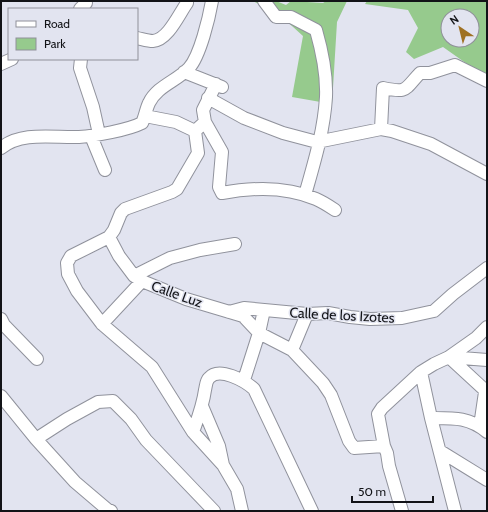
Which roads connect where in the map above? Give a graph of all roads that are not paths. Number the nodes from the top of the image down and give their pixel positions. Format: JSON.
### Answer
{"nodes":[{"id":1,"x":212,"y":1,"type":"edge"},
{"id":2,"x":264,"y":1,"type":"edge"},
{"id":3,"x":187,"y":3,"type":"dead end"},
{"id":4,"x":138,"y":38,"type":"edge"},
{"id":5,"x":82,"y":60,"type":"edge"},
{"id":6,"x":184,"y":72,"type":"junction"},
{"id":7,"x":487,"y":81,"type":"edge"},
{"id":8,"x":208,"y":98,"type":"junction"},
{"id":9,"x":145,"y":116,"type":"junction"},
{"id":10,"x":205,"y":122,"type":"junction"},
{"id":11,"x":381,"y":129,"type":"junction"},
{"id":12,"x":195,"y":131,"type":"junction"},
{"id":13,"x":95,"y":135,"type":"junction"},
{"id":14,"x":320,"y":141,"type":"junction"},
{"id":15,"x":1,"y":148,"type":"edge"},
{"id":16,"x":105,"y":170,"type":"dead end"},
{"id":17,"x":487,"y":174,"type":"edge"},
{"id":18,"x":305,"y":195,"type":"junction"},
{"id":19,"x":335,"y":210,"type":"dead end"},
{"id":20,"x":109,"y":237,"type":"junction"},
{"id":21,"x":236,"y":244,"type":"dead end"},
{"id":22,"x":487,"y":268,"type":"edge"},
{"id":23,"x":138,"y":278,"type":"junction"},
{"id":24,"x":264,"y":310,"type":"junction"},
{"id":25,"x":229,"y":312,"type":"junction"},
{"id":26,"x":307,"y":314,"type":"junction"},
{"id":27,"x":1,"y":319,"type":"edge"},
{"id":28,"x":102,"y":324,"type":"junction"},
{"id":29,"x":487,"y":327,"type":"edge"},
{"id":30,"x":259,"y":333,"type":"junction"},
{"id":31,"x":292,"y":350,"type":"junction"},
{"id":32,"x":448,"y":357,"type":"junction"},
{"id":33,"x":36,"y":359,"type":"dead end"},
{"id":34,"x":487,"y":360,"type":"edge"},
{"id":35,"x":421,"y":372,"type":"junction"},
{"id":36,"x":244,"y":380,"type":"junction"},
{"id":37,"x":486,"y":392,"type":"edge"},
{"id":38,"x":1,"y":396,"type":"edge"},
{"id":39,"x":202,"y":406,"type":"junction"},
{"id":40,"x":431,"y":418,"type":"junction"},
{"id":41,"x":483,"y":429,"type":"edge"},
{"id":42,"x":193,"y":432,"type":"junction"},
{"id":43,"x":36,"y":439,"type":"junction"},
{"id":44,"x":384,"y":446,"type":"junction"},
{"id":45,"x":440,"y":451,"type":"junction"},
{"id":46,"x":223,"y":465,"type":"junction"},
{"id":47,"x":487,"y":480,"type":"edge"},
{"id":48,"x":111,"y":511,"type":"edge"},
{"id":49,"x":214,"y":511,"type":"edge"},
{"id":50,"x":242,"y":511,"type":"edge"},
{"id":51,"x":312,"y":511,"type":"edge"},
{"id":52,"x":402,"y":511,"type":"edge"},
{"id":53,"x":455,"y":511,"type":"edge"}],
"edges":[{"from":1,"to":6,"type":"street"},
{"from":2,"to":14,"type":"street"},
{"from":3,"to":4,"type":"street"},
{"from":5,"to":13,"type":"street"},
{"from":6,"to":8,"type":"street"},
{"from":6,"to":9,"type":"street"},
{"from":7,"to":11,"type":"street"},
{"from":8,"to":10,"type":"street"},
{"from":8,"to":14,"type":"street"},
{"from":9,"to":12,"type":"street"},
{"from":9,"to":13,"type":"street"},
{"from":10,"to":12,"type":"street"},
{"from":10,"to":18,"type":"street"},
{"from":11,"to":14,"type":"street"},
{"from":11,"to":17,"type":"street"},
{"from":12,"to":20,"type":"street"},
{"from":13,"to":15,"type":"street"},
{"from":13,"to":16,"type":"street"},
{"from":14,"to":18,"type":"street"},
{"from":18,"to":19,"type":"street"},
{"from":20,"to":23,"type":"street","name":"Calle Luz"},
{"from":20,"to":28,"type":"street"},
{"from":21,"to":23,"type":"street"},
{"from":22,"to":26,"type":"street","name":"Calle de los Izotes"},
{"from":23,"to":25,"type":"street","name":"Calle Luz"},
{"from":23,"to":28,"type":"street"},
{"from":24,"to":25,"type":"street","name":"Calle de los Izotes"},
{"from":24,"to":26,"type":"street","name":"Calle de los Izotes"},
{"from":24,"to":30,"type":"street"},
{"from":25,"to":30,"type":"street","name":"Calle Luz"},
{"from":26,"to":31,"type":"street"},
{"from":27,"to":33,"type":"street"},
{"from":28,"to":42,"type":"street"},
{"from":29,"to":32,"type":"street"},
{"from":30,"to":31,"type":"street"},
{"from":30,"to":36,"type":"street"},
{"from":31,"to":44,"type":"street"},
{"from":32,"to":34,"type":"street"},
{"from":32,"to":35,"type":"street"},
{"from":32,"to":37,"type":"street"},
{"from":35,"to":40,"type":"street"},
{"from":35,"to":44,"type":"street"},
{"from":36,"to":39,"type":"street"},
{"from":36,"to":51,"type":"street"},
{"from":37,"to":41,"type":"street"},
{"from":38,"to":43,"type":"street"},
{"from":39,"to":42,"type":"street"},
{"from":39,"to":46,"type":"street"},
{"from":40,"to":41,"type":"street"},
{"from":40,"to":45,"type":"street"},
{"from":42,"to":46,"type":"street"},
{"from":43,"to":48,"type":"street"},
{"from":43,"to":49,"type":"street"},
{"from":44,"to":52,"type":"street"},
{"from":45,"to":47,"type":"street"},
{"from":45,"to":53,"type":"street"},
{"from":46,"to":50,"type":"street"}]}
